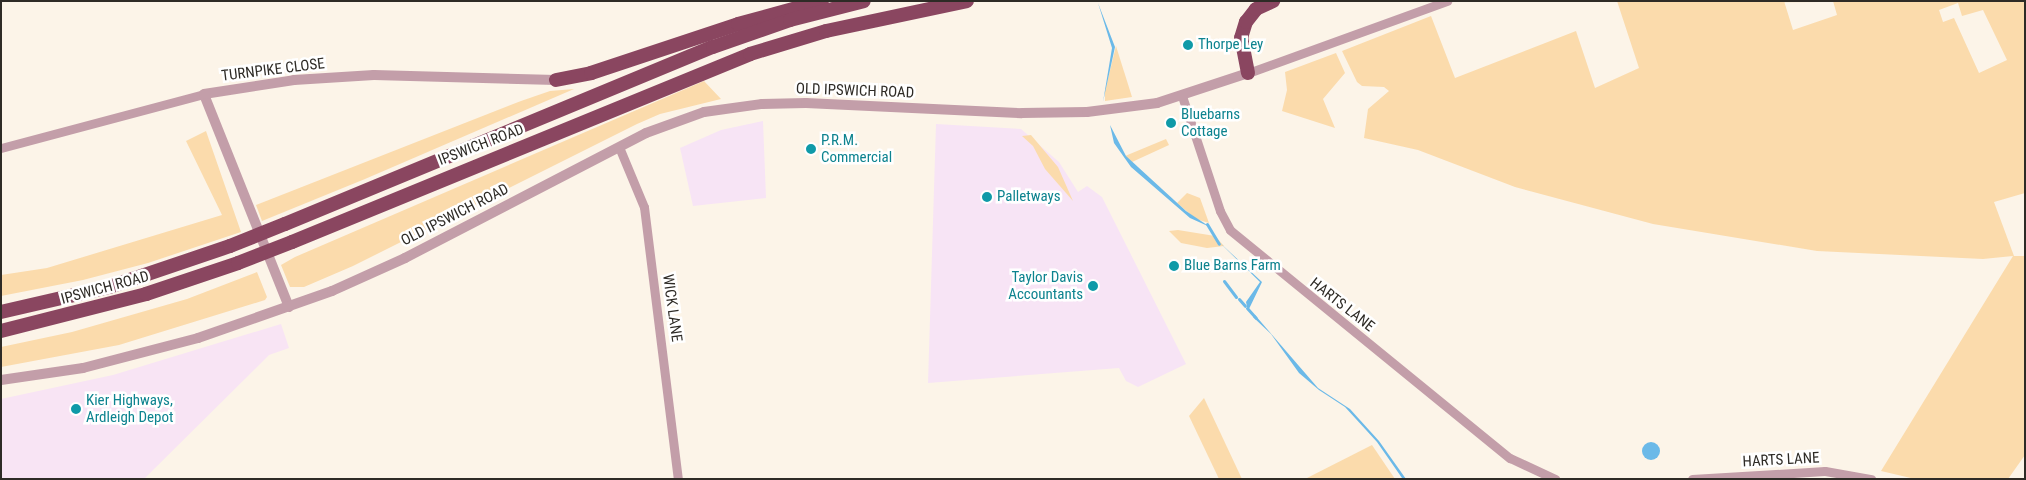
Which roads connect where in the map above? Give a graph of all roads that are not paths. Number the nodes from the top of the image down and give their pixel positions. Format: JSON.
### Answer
{"nodes":[{"id":1,"x":822,"y":1,"type":"edge"},
{"id":2,"x":864,"y":1,"type":"edge"},
{"id":3,"x":967,"y":1,"type":"edge"},
{"id":4,"x":1273,"y":1,"type":"edge"},
{"id":5,"x":1447,"y":1,"type":"edge"},
{"id":6,"x":1248,"y":74,"type":"junction"},
{"id":7,"x":556,"y":80,"type":"joint"},
{"id":8,"x":204,"y":94,"type":"junction"},
{"id":9,"x":1182,"y":96,"type":"junction"},
{"id":10,"x":619,"y":147,"type":"junction"},
{"id":11,"x":1,"y":148,"type":"edge"},
{"id":12,"x":289,"y":307,"type":"junction"},
{"id":13,"x":1,"y":312,"type":"edge"},
{"id":14,"x":6,"y":330,"type":"edge"},
{"id":15,"x":1,"y":380,"type":"edge"},
{"id":16,"x":678,"y":479,"type":"edge"},
{"id":17,"x":1555,"y":479,"type":"edge"},
{"id":18,"x":1692,"y":479,"type":"edge"},
{"id":19,"x":1871,"y":479,"type":"edge"}],
"edges":[{"from":1,"to":7,"type":"highway"},
{"from":2,"to":13,"type":"highway","name":"IPSWICH ROAD","bridge":true},
{"from":3,"to":14,"type":"highway","name":"IPSWICH ROAD","bridge":true},
{"from":4,"to":6,"type":"highway"},
{"from":5,"to":6,"type":"street","name":"OLD IPSWICH ROAD"},
{"from":6,"to":9,"type":"street","name":"OLD IPSWICH ROAD"},
{"from":7,"to":8,"type":"street","name":"TURNPIKE CLOSE"},
{"from":8,"to":11,"type":"street","name":"TURNPIKE CLOSE"},
{"from":8,"to":12,"type":"street"},
{"from":9,"to":10,"type":"street","name":"OLD IPSWICH ROAD"},
{"from":9,"to":17,"type":"street","name":"HARTS LANE"},
{"from":10,"to":12,"type":"street","name":"OLD IPSWICH ROAD"},
{"from":10,"to":16,"type":"street","name":"WICK LANE"},
{"from":12,"to":15,"type":"street","name":"OLD IPSWICH ROAD"},
{"from":18,"to":19,"type":"street","name":"HARTS LANE"}]}
